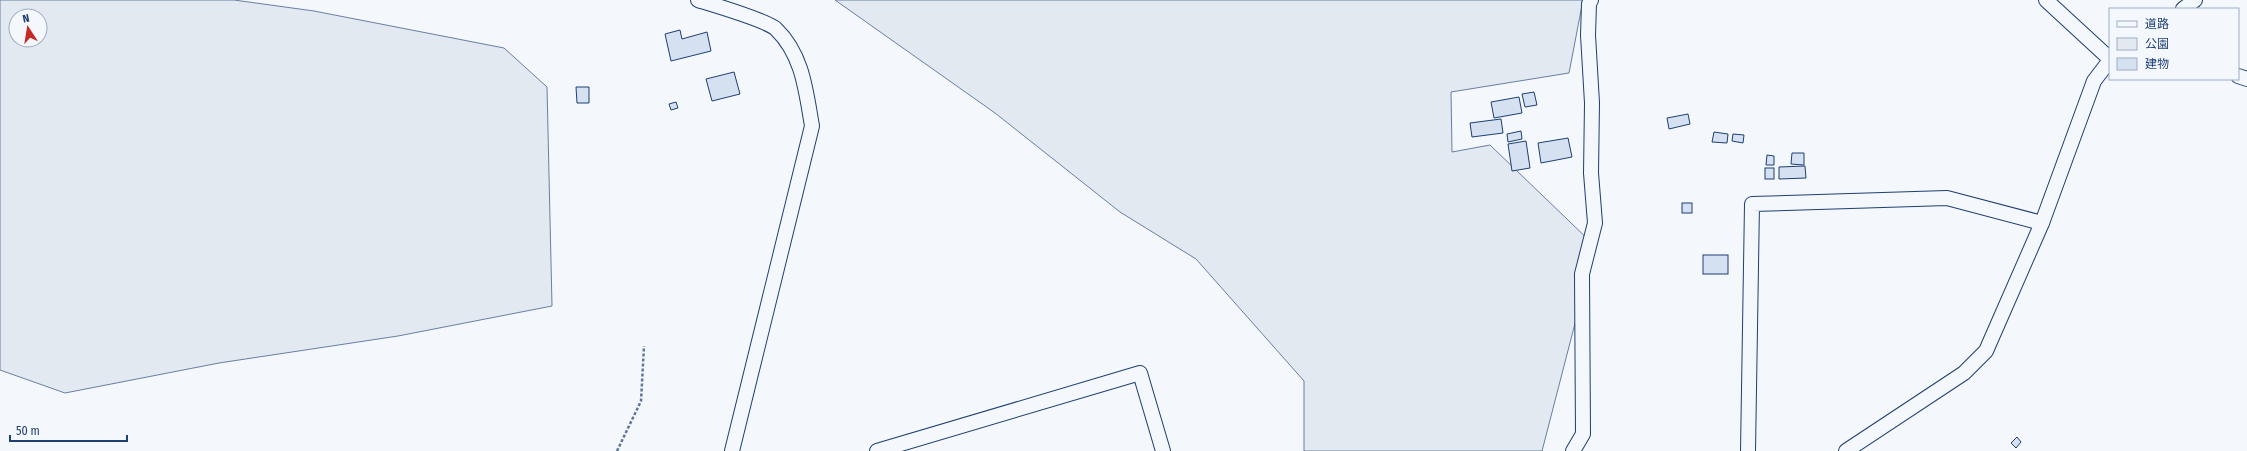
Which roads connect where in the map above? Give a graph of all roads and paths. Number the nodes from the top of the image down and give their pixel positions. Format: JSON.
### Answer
{"nodes":[{"id":1,"x":698,"y":0,"type":"edge"},
{"id":2,"x":1591,"y":0,"type":"edge"},
{"id":3,"x":2046,"y":0,"type":"edge"},
{"id":4,"x":2195,"y":0,"type":"edge"},
{"id":5,"x":2184,"y":8,"type":"edge"},
{"id":6,"x":2109,"y":59,"type":"edge"},
{"id":7,"x":2109,"y":61,"type":"edge"},
{"id":8,"x":2042,"y":223,"type":"junction"},
{"id":9,"x":644,"y":346,"type":"dead end"},
{"id":10,"x":618,"y":451,"type":"edge"},
{"id":11,"x":732,"y":451,"type":"edge"},
{"id":12,"x":877,"y":451,"type":"edge"},
{"id":13,"x":1163,"y":451,"type":"edge"},
{"id":14,"x":1573,"y":451,"type":"edge"},
{"id":15,"x":1748,"y":451,"type":"edge"},
{"id":16,"x":1846,"y":451,"type":"edge"}],
"edges":[{"from":1,"to":11,"type":"street"},
{"from":2,"to":14,"type":"street"},
{"from":3,"to":6,"type":"street"},
{"from":4,"to":5,"type":"street"},
{"from":7,"to":8,"type":"street"},
{"from":8,"to":15,"type":"street"},
{"from":8,"to":16,"type":"street"},
{"from":9,"to":10,"type":"path"},
{"from":12,"to":13,"type":"street"}]}
